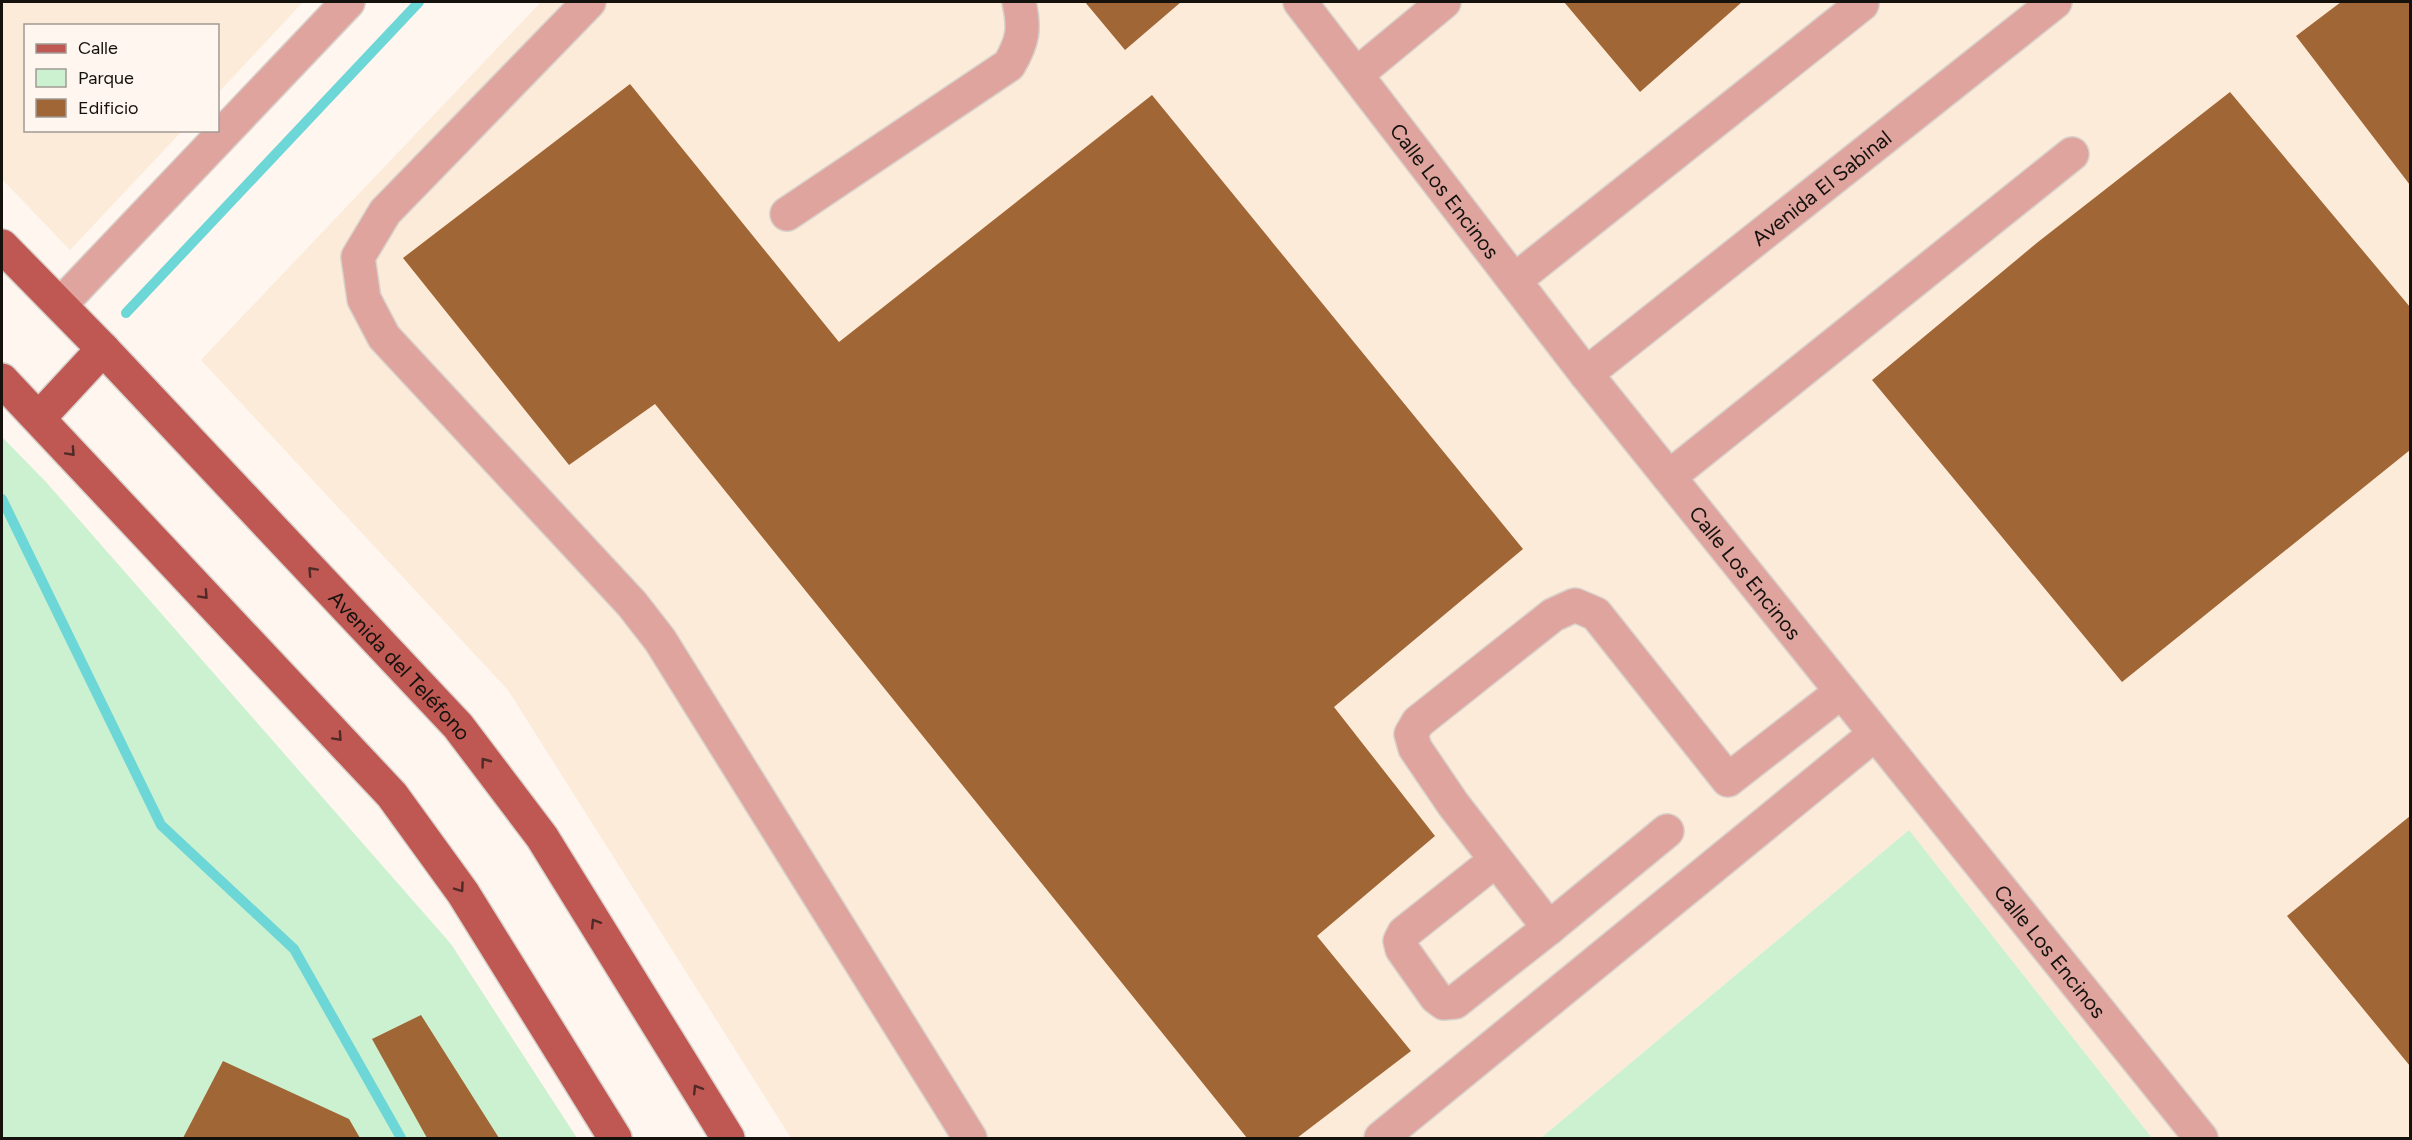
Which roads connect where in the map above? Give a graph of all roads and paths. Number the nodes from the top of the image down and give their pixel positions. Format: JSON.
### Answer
{"nodes":[{"id":1,"x":348,"y":2,"type":"edge"},
{"id":2,"x":589,"y":2,"type":"edge"},
{"id":3,"x":1019,"y":2,"type":"edge"},
{"id":4,"x":1300,"y":2,"type":"edge"},
{"id":5,"x":1444,"y":2,"type":"edge"},
{"id":6,"x":2055,"y":2,"type":"edge"},
{"id":7,"x":1862,"y":4,"type":"dead end"},
{"id":8,"x":1357,"y":74,"type":"junction"},
{"id":9,"x":2072,"y":154,"type":"dead end"},
{"id":10,"x":787,"y":214,"type":"dead end"},
{"id":11,"x":2,"y":246,"type":"edge"},
{"id":12,"x":1515,"y":280,"type":"junction"},
{"id":13,"x":60,"y":305,"type":"junction"},
{"id":14,"x":103,"y":349,"type":"junction"},
{"id":15,"x":1586,"y":374,"type":"junction"},
{"id":16,"x":2,"y":380,"type":"edge"},
{"id":17,"x":39,"y":418,"type":"junction"},
{"id":18,"x":1669,"y":477,"type":"junction"},
{"id":19,"x":1841,"y":692,"type":"junction"},
{"id":20,"x":1875,"y":734,"type":"junction"},
{"id":21,"x":1667,"y":831,"type":"dead end"},
{"id":22,"x":1496,"y":861,"type":"junction"},
{"id":23,"x":1549,"y":928,"type":"junction"},
{"id":24,"x":615,"y":1138,"type":"edge"},
{"id":25,"x":728,"y":1138,"type":"edge"},
{"id":26,"x":970,"y":1138,"type":"edge"},
{"id":27,"x":1381,"y":1138,"type":"edge"},
{"id":28,"x":2201,"y":1138,"type":"edge"}],
"edges":[{"from":1,"to":13,"type":"street"},
{"from":2,"to":26,"type":"street"},
{"from":3,"to":10,"type":"street"},
{"from":4,"to":8,"type":"street","name":"Calle Los Encinos"},
{"from":5,"to":8,"type":"street"},
{"from":6,"to":15,"type":"street","name":"Avenida El Sabinal"},
{"from":7,"to":12,"type":"street"},
{"from":8,"to":12,"type":"street","name":"Calle Los Encinos"},
{"from":9,"to":18,"type":"street"},
{"from":11,"to":13,"type":"main road","name":"Avenida del Teléfono"},
{"from":12,"to":15,"type":"street","name":"Calle Los Encinos"},
{"from":13,"to":14,"type":"main road","name":"Avenida del Teléfono"},
{"from":14,"to":17,"type":"main road"},
{"from":25,"to":14,"type":"main road","name":"Avenida del Teléfono","one_way":true},
{"from":15,"to":18,"type":"street","name":"Calle Los Encinos"},
{"from":16,"to":17,"type":"main road"},
{"from":17,"to":24,"type":"main road","one_way":true},
{"from":18,"to":19,"type":"street","name":"Calle Los Encinos"},
{"from":19,"to":20,"type":"street","name":"Calle Los Encinos"},
{"from":19,"to":22,"type":"street"},
{"from":20,"to":27,"type":"street"},
{"from":20,"to":28,"type":"street","name":"Calle Los Encinos"},
{"from":21,"to":23,"type":"street"},
{"from":22,"to":23,"type":"street"},
{"from":22,"to":23,"type":"street"}]}
